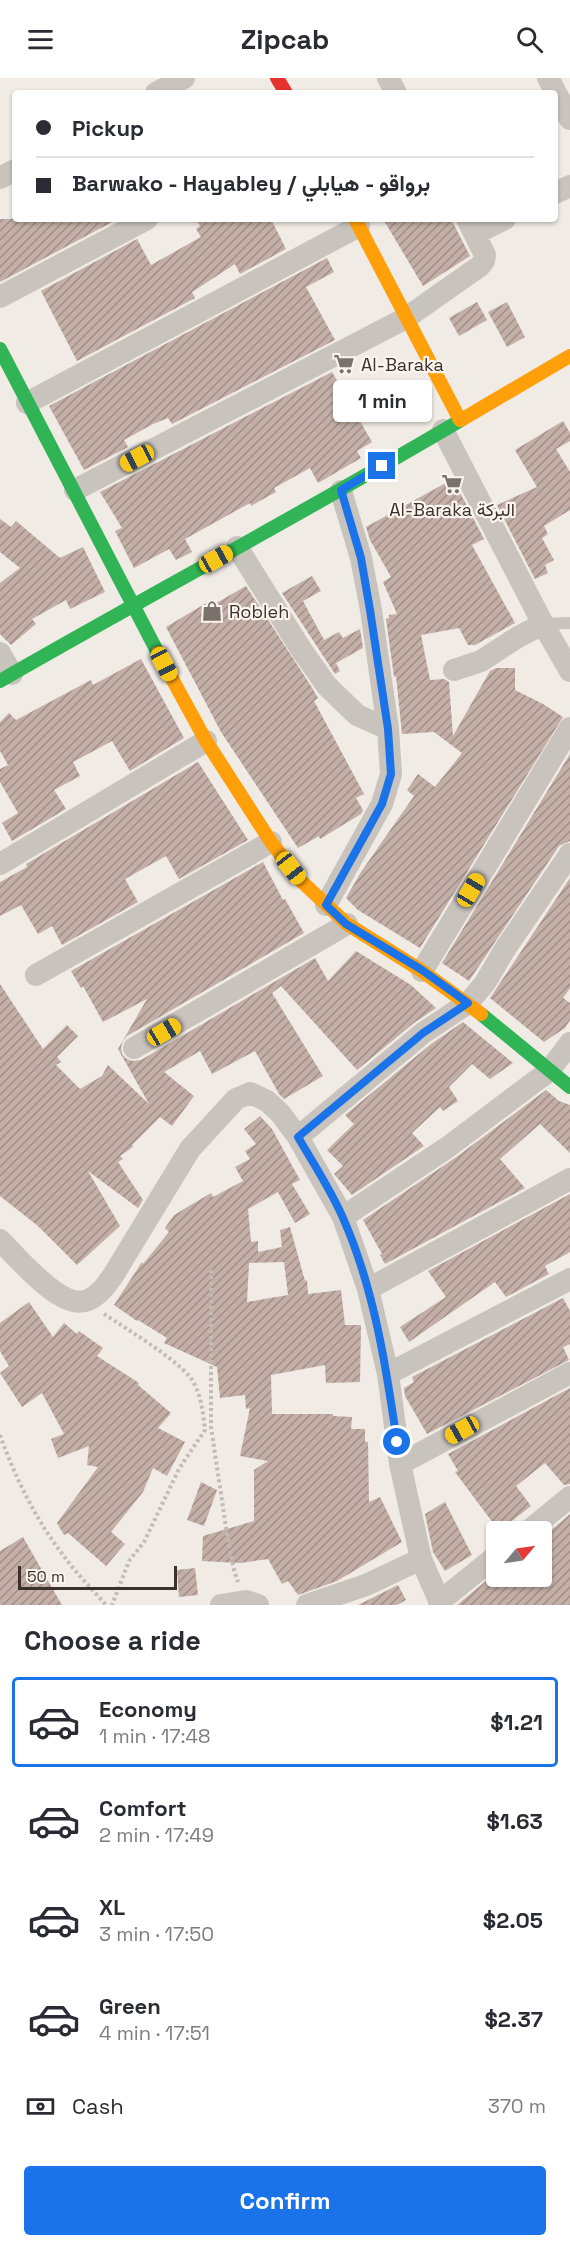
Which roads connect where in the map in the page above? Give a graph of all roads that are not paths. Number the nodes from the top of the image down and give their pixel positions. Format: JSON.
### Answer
{"nodes":[{"id":1,"x":184,"y":78,"type":"edge"},
{"id":2,"x":162,"y":90,"type":"edge"},
{"id":3,"x":558,"y":96,"type":"edge"},
{"id":4,"x":570,"y":118,"type":"edge"},
{"id":5,"x":141,"y":222,"type":"edge"},
{"id":6,"x":492,"y":222,"type":"edge"},
{"id":7,"x":357,"y":223,"type":"edge"},
{"id":8,"x":471,"y":227,"type":"edge"},
{"id":9,"x":0,"y":297,"type":"edge"},
{"id":10,"x":406,"y":318,"type":"junction"},
{"id":11,"x":0,"y":349,"type":"edge"},
{"id":12,"x":570,"y":356,"type":"edge"},
{"id":13,"x":27,"y":403,"type":"junction"},
{"id":14,"x":452,"y":425,"type":"junction"},
{"id":15,"x":75,"y":490,"type":"junction"},
{"id":16,"x":341,"y":490,"type":"junction"},
{"id":17,"x":237,"y":547,"type":"junction"},
{"id":18,"x":132,"y":605,"type":"junction"},
{"id":19,"x":570,"y":623,"type":"edge"},
{"id":20,"x":543,"y":624,"type":"junction"},
{"id":21,"x":0,"y":653,"type":"edge"},
{"id":22,"x":454,"y":670,"type":"dead end"},
{"id":23,"x":570,"y":671,"type":"edge"},
{"id":24,"x":6,"y":678,"type":"edge"},
{"id":25,"x":570,"y":728,"type":"edge"},
{"id":26,"x":388,"y":729,"type":"junction"},
{"id":27,"x":206,"y":741,"type":"junction"},
{"id":28,"x":271,"y":842,"type":"junction"},
{"id":29,"x":570,"y":854,"type":"edge"},
{"id":30,"x":0,"y":864,"type":"edge"},
{"id":31,"x":326,"y":905,"type":"junction"},
{"id":32,"x":346,"y":924,"type":"junction"},
{"id":33,"x":422,"y":970,"type":"junction"},
{"id":34,"x":36,"y":975,"type":"dead end"},
{"id":35,"x":468,"y":1003,"type":"junction"},
{"id":36,"x":570,"y":1043,"type":"edge"},
{"id":37,"x":134,"y":1048,"type":"dead end"},
{"id":38,"x":549,"y":1071,"type":"junction"},
{"id":39,"x":570,"y":1087,"type":"edge"},
{"id":40,"x":298,"y":1137,"type":"junction"},
{"id":41,"x":570,"y":1179,"type":"edge"},
{"id":42,"x":343,"y":1217,"type":"junction"},
{"id":43,"x":0,"y":1240,"type":"edge"},
{"id":44,"x":570,"y":1279,"type":"edge"},
{"id":45,"x":368,"y":1289,"type":"junction"},
{"id":46,"x":570,"y":1373,"type":"edge"},
{"id":47,"x":388,"y":1374,"type":"junction"},
{"id":48,"x":400,"y":1464,"type":"junction"},
{"id":49,"x":570,"y":1497,"type":"edge"},
{"id":50,"x":540,"y":1521,"type":"edge"},
{"id":51,"x":421,"y":1559,"type":"junction"},
{"id":52,"x":486,"y":1564,"type":"edge"},
{"id":53,"x":252,"y":1603,"type":"edge"},
{"id":54,"x":440,"y":1603,"type":"edge"},
{"id":55,"x":221,"y":1605,"type":"edge"},
{"id":56,"x":307,"y":1605,"type":"edge"}],
"edges":[{"from":1,"to":2,"type":"street"},
{"from":3,"to":4,"type":"street"},
{"from":5,"to":9,"type":"street"},
{"from":6,"to":8,"type":"street"},
{"from":7,"to":10,"type":"street"},
{"from":7,"to":13,"type":"street"},
{"from":8,"to":10,"type":"street"},
{"from":10,"to":14,"type":"street"},
{"from":10,"to":15,"type":"street"},
{"from":11,"to":13,"type":"street"},
{"from":12,"to":14,"type":"street"},
{"from":13,"to":15,"type":"street"},
{"from":14,"to":16,"type":"street"},
{"from":14,"to":20,"type":"street"},
{"from":15,"to":18,"type":"street"},
{"from":16,"to":17,"type":"street"},
{"from":16,"to":26,"type":"street"},
{"from":17,"to":18,"type":"street"},
{"from":17,"to":26,"type":"street"},
{"from":18,"to":24,"type":"street"},
{"from":18,"to":27,"type":"street"},
{"from":19,"to":20,"type":"lane"},
{"from":20,"to":22,"type":"street"},
{"from":20,"to":23,"type":"street"},
{"from":21,"to":24,"type":"street"},
{"from":25,"to":33,"type":"street"},
{"from":26,"to":31,"type":"street"},
{"from":27,"to":28,"type":"street"},
{"from":27,"to":30,"type":"street"},
{"from":28,"to":31,"type":"street"},
{"from":28,"to":34,"type":"street"},
{"from":29,"to":35,"type":"street"},
{"from":31,"to":32,"type":"street"},
{"from":32,"to":33,"type":"street"},
{"from":32,"to":37,"type":"street"},
{"from":33,"to":35,"type":"street"},
{"from":35,"to":38,"type":"street"},
{"from":35,"to":40,"type":"street"},
{"from":36,"to":38,"type":"street"},
{"from":38,"to":39,"type":"street"},
{"from":38,"to":42,"type":"street"},
{"from":40,"to":42,"type":"street"},
{"from":40,"to":43,"type":"street"},
{"from":41,"to":45,"type":"street"},
{"from":42,"to":45,"type":"street"},
{"from":44,"to":47,"type":"street"},
{"from":45,"to":47,"type":"street"},
{"from":46,"to":48,"type":"street"},
{"from":47,"to":48,"type":"street"},
{"from":48,"to":51,"type":"street"},
{"from":49,"to":50,"type":"street"},
{"from":51,"to":54,"type":"street"},
{"from":51,"to":56,"type":"street"},
{"from":52,"to":54,"type":"street"},
{"from":53,"to":55,"type":"street"}]}
